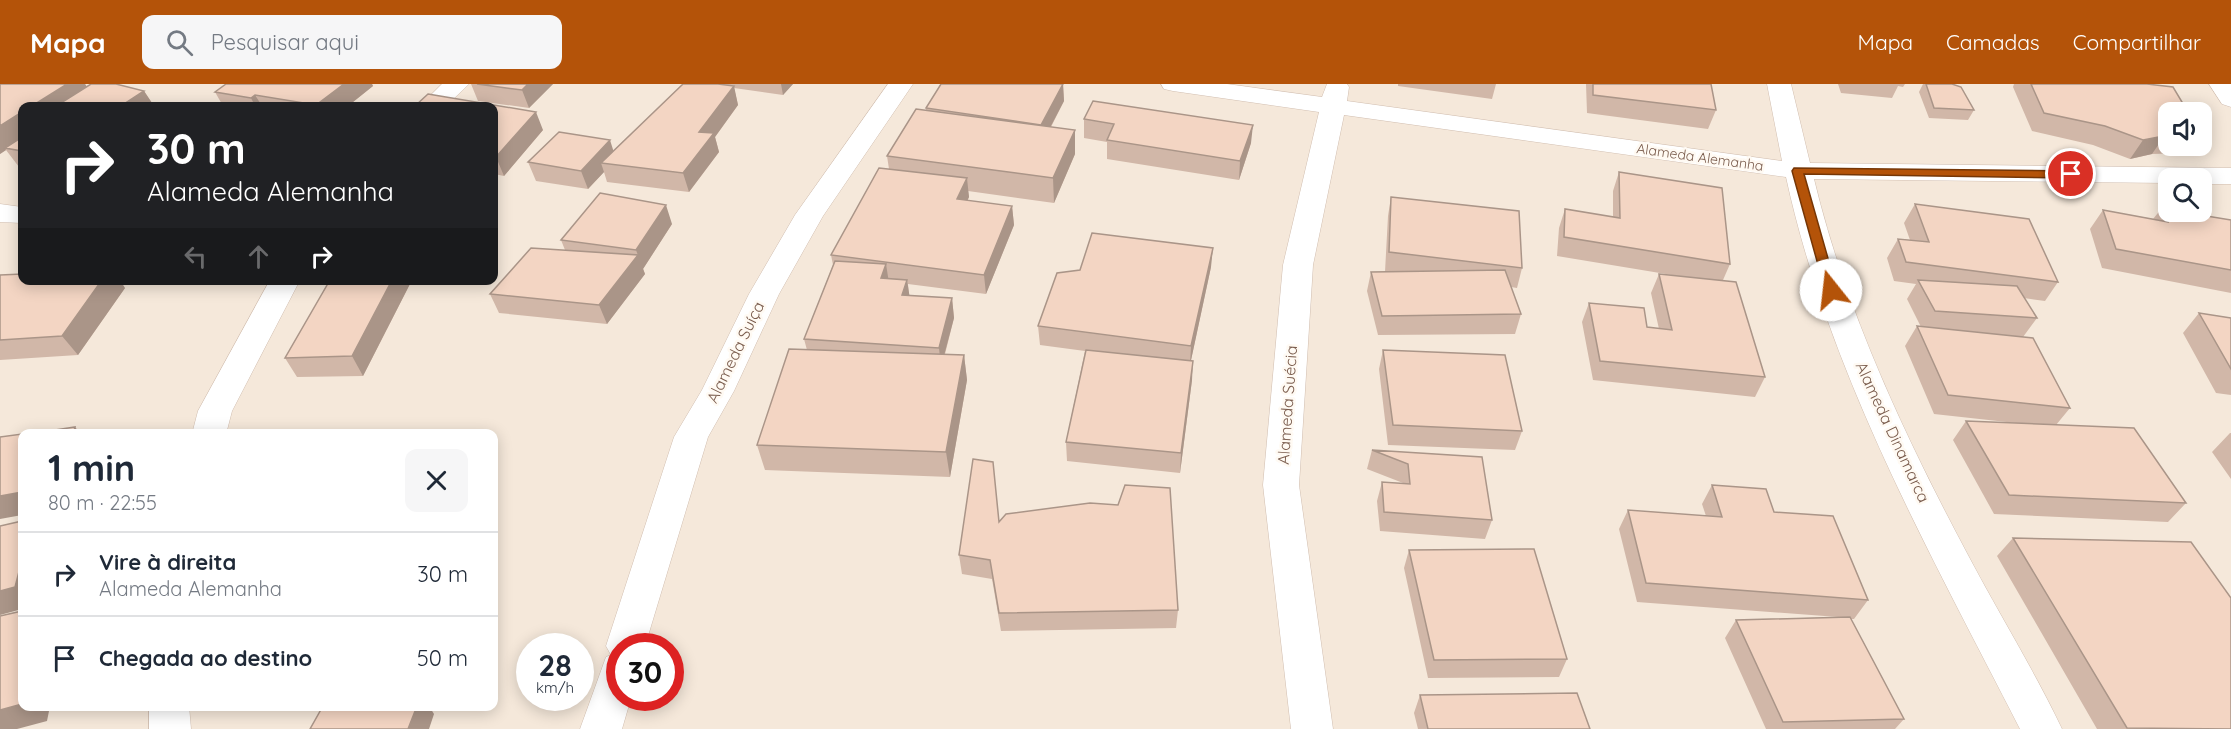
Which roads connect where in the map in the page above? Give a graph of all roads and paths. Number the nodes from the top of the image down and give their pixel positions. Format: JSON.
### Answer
{"nodes":[{"id":1,"x":457,"y":84,"type":"edge"},
{"id":2,"x":901,"y":84,"type":"edge"},
{"id":3,"x":1173,"y":84,"type":"edge"},
{"id":4,"x":1779,"y":84,"type":"edge"},
{"id":5,"x":2221,"y":84,"type":"edge"},
{"id":6,"x":1335,"y":95,"type":"edge"},
{"id":7,"x":2231,"y":99,"type":"edge"},
{"id":8,"x":437,"y":102,"type":"edge"},
{"id":9,"x":1798,"y":171,"type":"junction"},
{"id":10,"x":2231,"y":176,"type":"edge"},
{"id":11,"x":0,"y":213,"type":"edge"},
{"id":12,"x":18,"y":215,"type":"edge"},
{"id":13,"x":282,"y":285,"type":"edge"},
{"id":14,"x":210,"y":429,"type":"edge"},
{"id":15,"x":630,"y":633,"type":"edge"},
{"id":16,"x":169,"y":711,"type":"edge"},
{"id":17,"x":607,"y":711,"type":"edge"},
{"id":18,"x":170,"y":729,"type":"edge"},
{"id":19,"x":601,"y":729,"type":"edge"},
{"id":20,"x":1312,"y":729,"type":"edge"},
{"id":21,"x":2041,"y":729,"type":"edge"}],
"edges":[{"from":1,"to":8,"type":"street"},
{"from":2,"to":15,"type":"street","name":"Alameda Suíça"},
{"from":3,"to":6,"type":"street","name":"Alameda Alemanha"},
{"from":4,"to":9,"type":"street","name":"Alameda Dinamarca"},
{"from":5,"to":7,"type":"street"},
{"from":6,"to":9,"type":"street","name":"Alameda Alemanha"},
{"from":6,"to":20,"type":"street","name":"Alameda Suécia"},
{"from":9,"to":10,"type":"street","name":"Alameda Alemanha"},
{"from":9,"to":21,"type":"street","name":"Alameda Dinamarca"},
{"from":11,"to":12,"type":"street"},
{"from":13,"to":14,"type":"street"},
{"from":16,"to":18,"type":"street"},
{"from":17,"to":19,"type":"street"}]}
